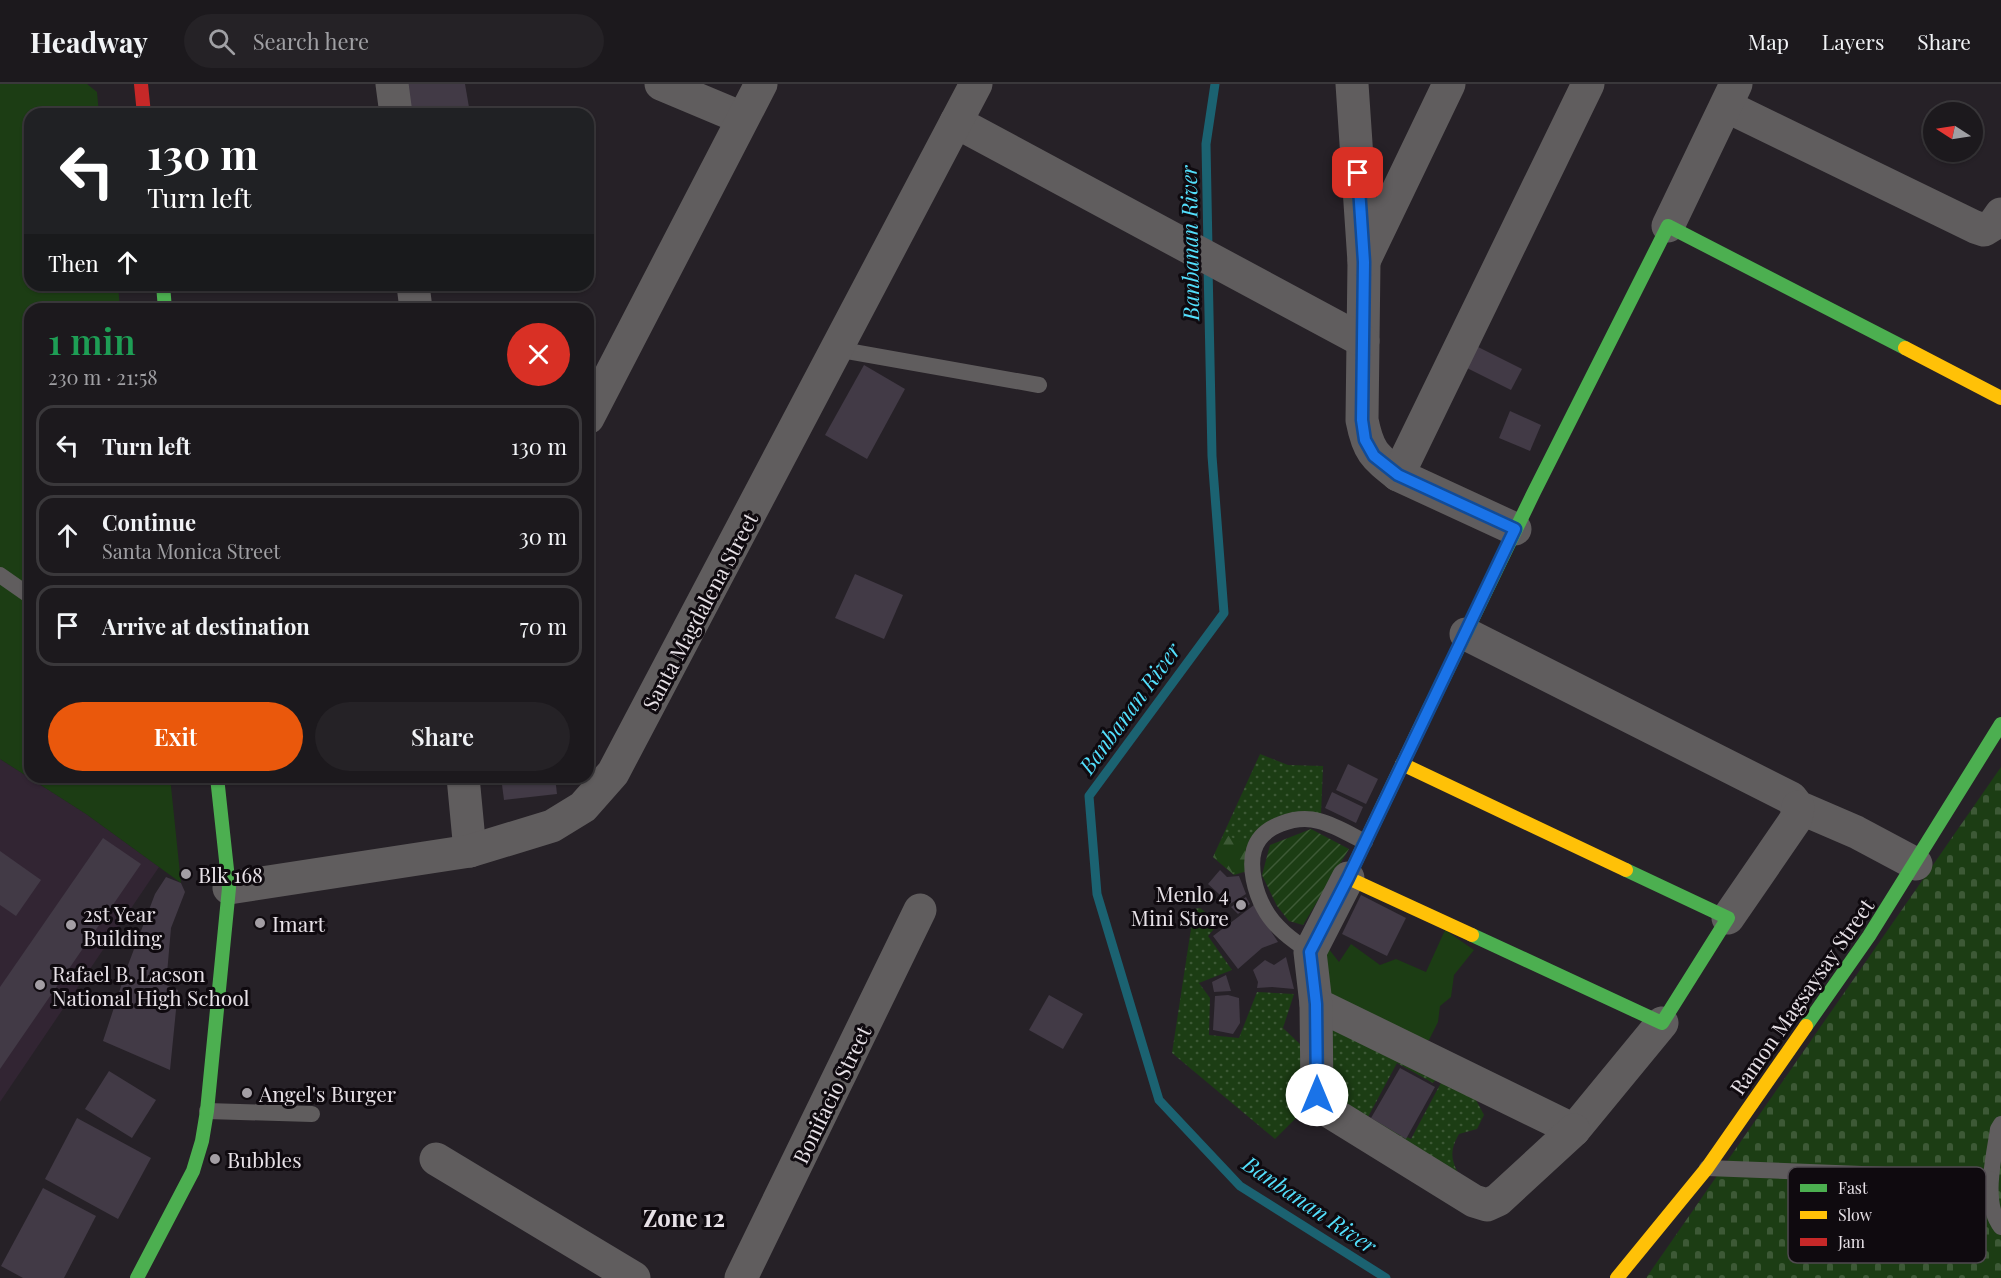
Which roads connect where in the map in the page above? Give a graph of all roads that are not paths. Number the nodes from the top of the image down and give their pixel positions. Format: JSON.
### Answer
{"nodes":[{"id":1,"x":141,"y":84,"type":"edge"},
{"id":2,"x":393,"y":84,"type":"edge"},
{"id":3,"x":661,"y":84,"type":"edge"},
{"id":4,"x":760,"y":84,"type":"edge"},
{"id":5,"x":976,"y":84,"type":"edge"},
{"id":6,"x":1352,"y":84,"type":"edge"},
{"id":7,"x":1449,"y":84,"type":"edge"},
{"id":8,"x":1588,"y":84,"type":"edge"},
{"id":9,"x":1731,"y":95,"type":"edge"},
{"id":10,"x":143,"y":108,"type":"edge"},
{"id":11,"x":395,"y":108,"type":"edge"},
{"id":12,"x":742,"y":118,"type":"junction"},
{"id":13,"x":956,"y":122,"type":"junction"},
{"id":14,"x":2001,"y":214,"type":"edge"},
{"id":15,"x":1668,"y":226,"type":"junction"},
{"id":16,"x":1364,"y":262,"type":"junction"},
{"id":17,"x":1363,"y":341,"type":"junction"},
{"id":18,"x":836,"y":349,"type":"junction"},
{"id":19,"x":1039,"y":385,"type":"dead end"},
{"id":20,"x":2001,"y":398,"type":"edge"},
{"id":21,"x":594,"y":406,"type":"edge"},
{"id":22,"x":1398,"y":475,"type":"junction"},
{"id":23,"x":1515,"y":529,"type":"junction"},
{"id":24,"x":0,"y":575,"type":"edge"},
{"id":25,"x":24,"y":592,"type":"edge"},
{"id":26,"x":1466,"y":634,"type":"junction"},
{"id":27,"x":2001,"y":724,"type":"edge"},
{"id":28,"x":1402,"y":764,"type":"junction"},
{"id":29,"x":218,"y":783,"type":"edge"},
{"id":30,"x":464,"y":783,"type":"edge"},
{"id":31,"x":1798,"y":807,"type":"junction"},
{"id":32,"x":1365,"y":842,"type":"junction"},
{"id":33,"x":470,"y":851,"type":"junction"},
{"id":34,"x":1916,"y":864,"type":"junction"},
{"id":35,"x":1348,"y":878,"type":"junction"},
{"id":36,"x":229,"y":888,"type":"junction"},
{"id":37,"x":920,"y":910,"type":"dead end"},
{"id":38,"x":1728,"y":918,"type":"junction"},
{"id":39,"x":1310,"y":952,"type":"junction"},
{"id":40,"x":1316,"y":1004,"type":"junction"},
{"id":41,"x":1662,"y":1023,"type":"junction"},
{"id":42,"x":207,"y":1111,"type":"junction"},
{"id":43,"x":312,"y":1114,"type":"dead end"},
{"id":44,"x":2001,"y":1124,"type":"edge"},
{"id":45,"x":1574,"y":1130,"type":"junction"},
{"id":46,"x":436,"y":1159,"type":"dead end"},
{"id":47,"x":1707,"y":1168,"type":"junction"},
{"id":48,"x":1788,"y":1171,"type":"edge"},
{"id":49,"x":1986,"y":1179,"type":"edge"},
{"id":50,"x":1990,"y":1179,"type":"junction"},
{"id":51,"x":2001,"y":1227,"type":"edge"},
{"id":52,"x":137,"y":1278,"type":"edge"},
{"id":53,"x":633,"y":1278,"type":"edge"},
{"id":54,"x":741,"y":1278,"type":"edge"},
{"id":55,"x":1617,"y":1278,"type":"edge"}],
"edges":[{"from":1,"to":10,"type":"street"},
{"from":2,"to":11,"type":"street"},
{"from":3,"to":12,"type":"street"},
{"from":4,"to":12,"type":"street"},
{"from":5,"to":13,"type":"street","name":"Santa Magdalena Street"},
{"from":6,"to":16,"type":"street"},
{"from":7,"to":16,"type":"street"},
{"from":8,"to":22,"type":"street"},
{"from":9,"to":14,"type":"street"},
{"from":9,"to":15,"type":"street"},
{"from":12,"to":21,"type":"street"},
{"from":13,"to":17,"type":"street"},
{"from":13,"to":18,"type":"street","name":"Santa Magdalena Street"},
{"from":15,"to":20,"type":"street"},
{"from":15,"to":23,"type":"street"},
{"from":16,"to":17,"type":"street"},
{"from":17,"to":22,"type":"street"},
{"from":18,"to":19,"type":"lane"},
{"from":18,"to":33,"type":"street","name":"Santa Magdalena Street"},
{"from":22,"to":23,"type":"street"},
{"from":23,"to":26,"type":"street"},
{"from":24,"to":25,"type":"lane"},
{"from":26,"to":28,"type":"street"},
{"from":26,"to":31,"type":"street"},
{"from":27,"to":34,"type":"street","name":"Ramon Magsaysay Street"},
{"from":28,"to":32,"type":"street"},
{"from":28,"to":38,"type":"street"},
{"from":29,"to":36,"type":"street"},
{"from":30,"to":33,"type":"street"},
{"from":31,"to":34,"type":"street"},
{"from":31,"to":38,"type":"street"},
{"from":32,"to":35,"type":"street"},
{"from":32,"to":39,"type":"lane"},
{"from":33,"to":36,"type":"street","name":"Santa Magdalena Street"},
{"from":34,"to":47,"type":"street","name":"Ramon Magsaysay Street"},
{"from":35,"to":39,"type":"street"},
{"from":35,"to":41,"type":"street"},
{"from":36,"to":42,"type":"street"},
{"from":37,"to":54,"type":"street","name":"Bonifacio Street"},
{"from":38,"to":41,"type":"street"},
{"from":39,"to":40,"type":"street"},
{"from":40,"to":45,"type":"street"},
{"from":40,"to":45,"type":"street"},
{"from":41,"to":45,"type":"street"},
{"from":42,"to":43,"type":"lane"},
{"from":42,"to":52,"type":"street"},
{"from":44,"to":50,"type":"lane"},
{"from":46,"to":53,"type":"street"},
{"from":47,"to":48,"type":"lane"},
{"from":47,"to":55,"type":"street","name":"Ramon Magsaysay Street"},
{"from":49,"to":50,"type":"lane"},
{"from":50,"to":51,"type":"lane"}]}
